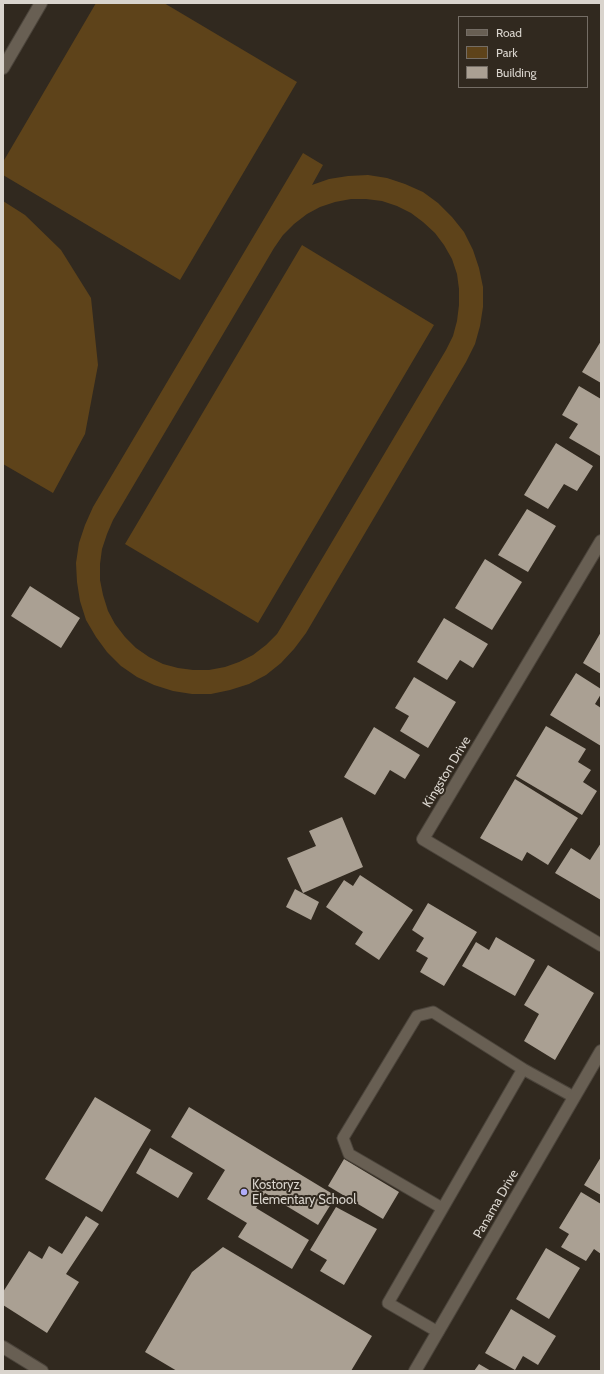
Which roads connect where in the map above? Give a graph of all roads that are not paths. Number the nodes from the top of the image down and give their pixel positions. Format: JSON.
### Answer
{"nodes":[{"id":1,"x":41,"y":3,"type":"edge"},
{"id":2,"x":3,"y":68,"type":"edge"},
{"id":3,"x":601,"y":540,"type":"edge"},
{"id":4,"x":601,"y":945,"type":"edge"},
{"id":5,"x":601,"y":1051,"type":"edge"},
{"id":6,"x":523,"y":1069,"type":"junction"},
{"id":7,"x":574,"y":1097,"type":"junction"},
{"id":8,"x":442,"y":1208,"type":"junction"},
{"id":9,"x":438,"y":1332,"type":"junction"},
{"id":10,"x":3,"y":1347,"type":"edge"},
{"id":11,"x":42,"y":1371,"type":"edge"},
{"id":12,"x":415,"y":1371,"type":"edge"}],
"edges":[{"from":1,"to":2,"type":"street"},
{"from":3,"to":4,"type":"street","name":"Kingston Drive"},
{"from":5,"to":7,"type":"street","name":"Panama Drive"},
{"from":6,"to":7,"type":"lane"},
{"from":6,"to":8,"type":"lane"},
{"from":6,"to":8,"type":"lane"},
{"from":7,"to":9,"type":"street","name":"Panama Drive"},
{"from":8,"to":9,"type":"lane"},
{"from":9,"to":12,"type":"street","name":"Panama Drive"},
{"from":10,"to":11,"type":"street"}]}
